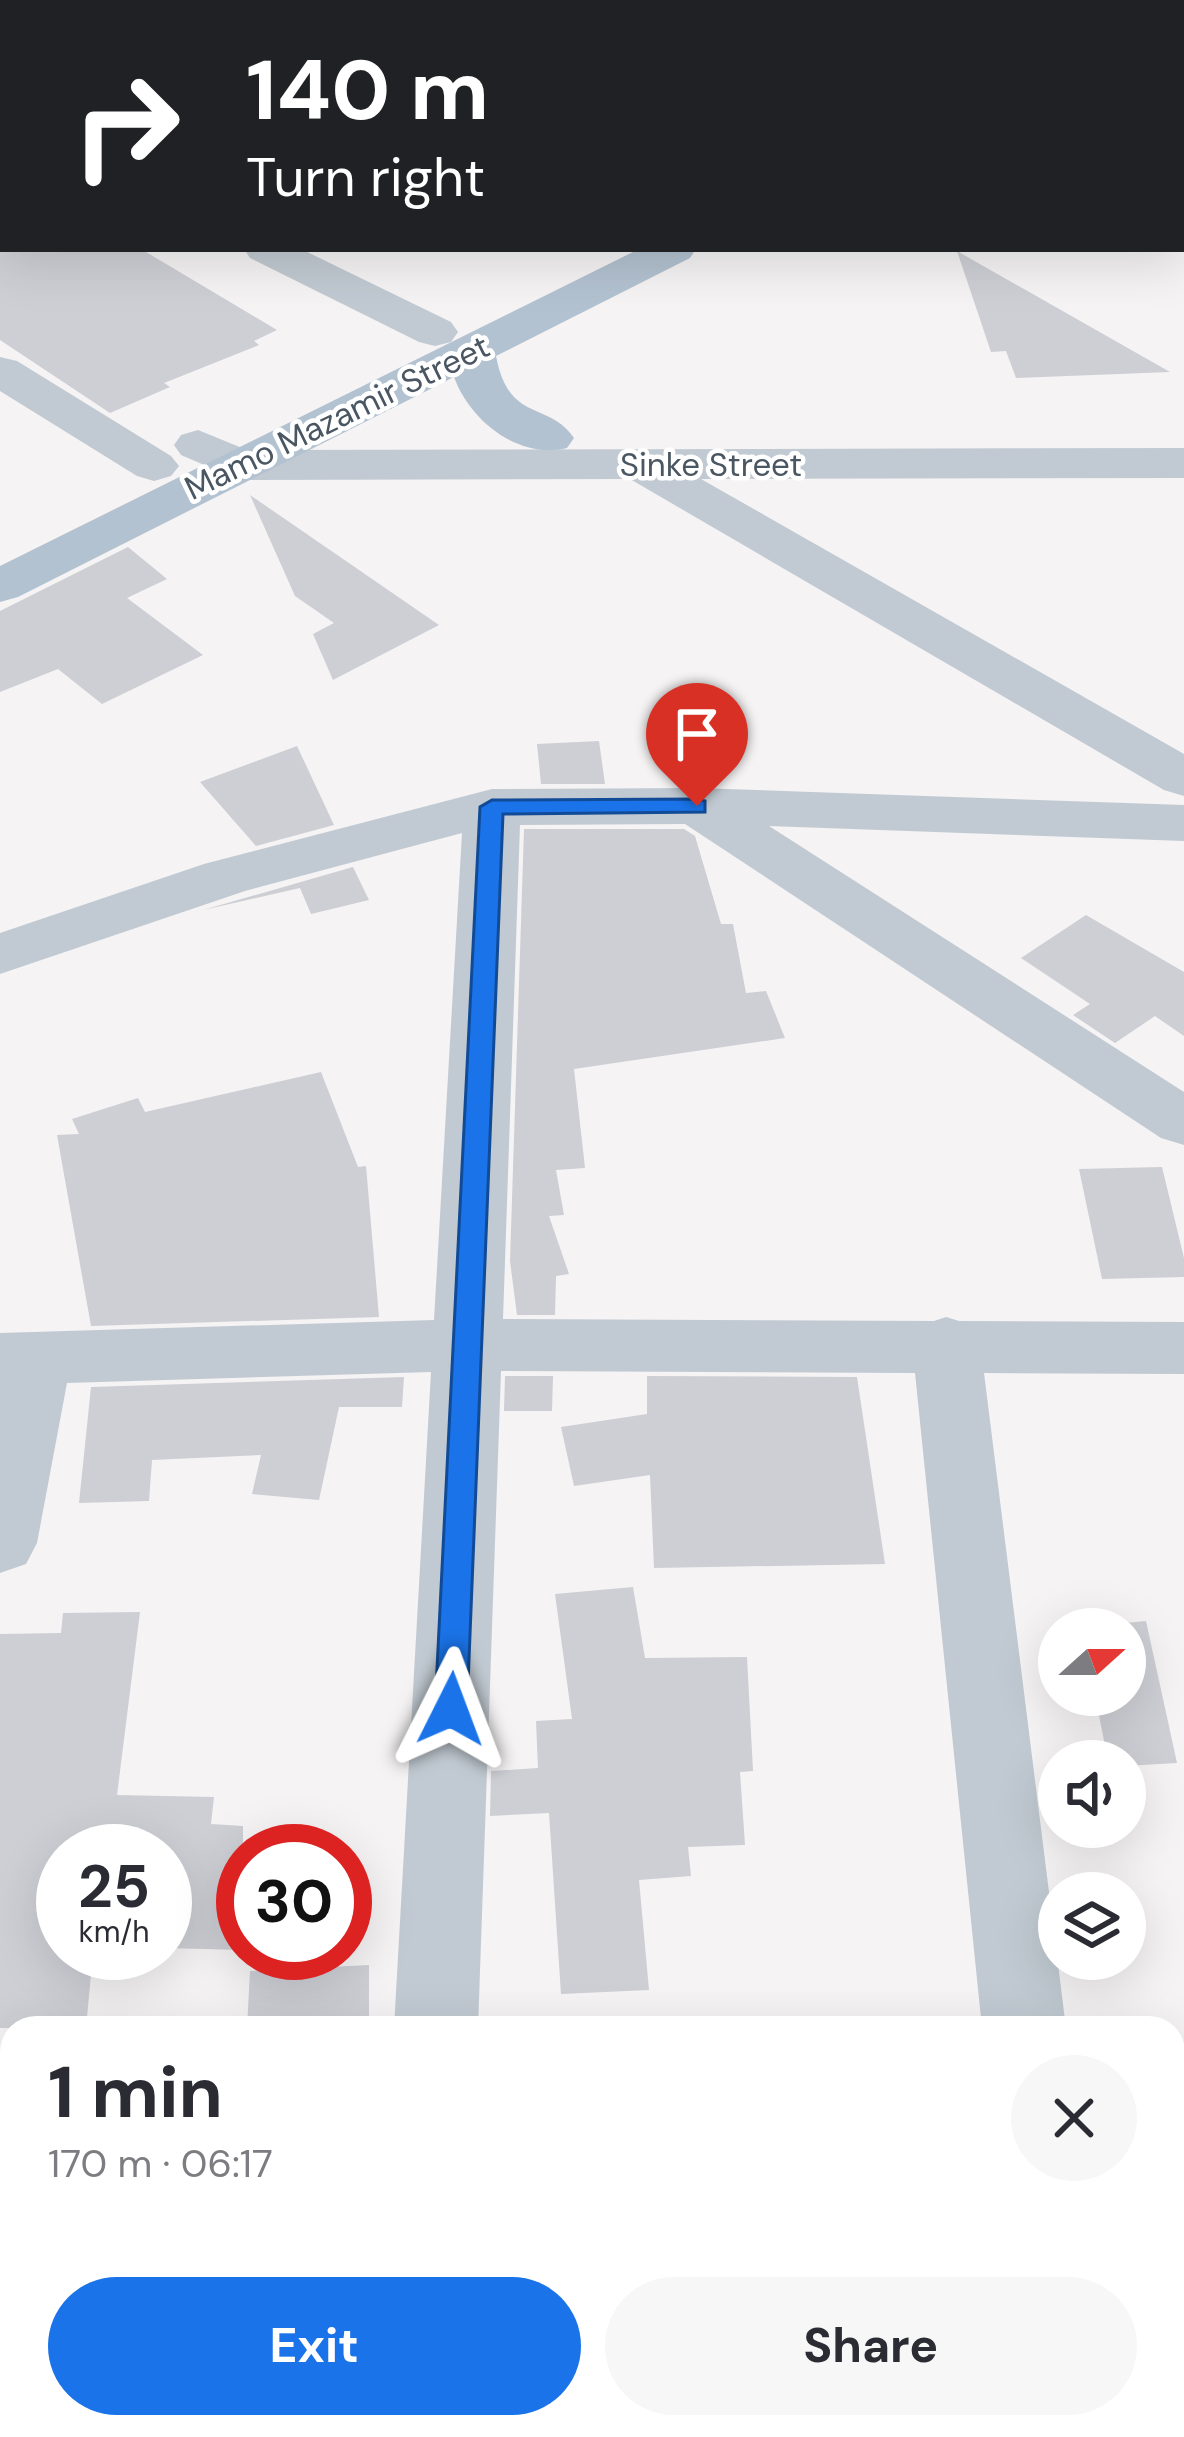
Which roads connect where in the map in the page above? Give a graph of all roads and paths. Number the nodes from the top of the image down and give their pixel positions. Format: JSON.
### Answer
{"nodes":[{"id":1,"x":272,"y":252,"type":"edge"},
{"id":2,"x":582,"y":252,"type":"edge"},
{"id":3,"x":667,"y":252,"type":"edge"},
{"id":4,"x":454,"y":341,"type":"junction"},
{"id":5,"x":0,"y":371,"type":"edge"},
{"id":6,"x":1184,"y":436,"type":"edge"},
{"id":7,"x":550,"y":438,"type":"junction"},
{"id":8,"x":246,"y":442,"type":"junction"},
{"id":9,"x":625,"y":451,"type":"junction"},
{"id":10,"x":1184,"y":463,"type":"edge"},
{"id":11,"x":154,"y":466,"type":"junction"},
{"id":12,"x":0,"y":540,"type":"edge"},
{"id":13,"x":0,"y":586,"type":"edge"},
{"id":14,"x":1184,"y":778,"type":"edge"},
{"id":15,"x":697,"y":806,"type":"junction"},
{"id":16,"x":492,"y":807,"type":"junction"},
{"id":17,"x":1184,"y":823,"type":"edge"},
{"id":18,"x":0,"y":954,"type":"edge"},
{"id":19,"x":1184,"y":1122,"type":"edge"},
{"id":20,"x":946,"y":1343,"type":"junction"},
{"id":21,"x":468,"y":1345,"type":"junction"},
{"id":22,"x":1184,"y":1348,"type":"edge"},
{"id":23,"x":18,"y":1359,"type":"edge"},
{"id":24,"x":0,"y":1543,"type":"edge"},
{"id":25,"x":437,"y":2016,"type":"edge"},
{"id":26,"x":1023,"y":2016,"type":"edge"}],
"edges":[{"from":1,"to":4,"type":"street"},
{"from":2,"to":4,"type":"main road","name":"Mamo Mazamir Street"},
{"from":3,"to":4,"type":"main road","name":"Mamo Mazamir Street"},
{"from":4,"to":7,"type":"main road"},
{"from":4,"to":8,"type":"main road","name":"Mamo Mazamir Street"},
{"from":5,"to":11,"type":"street"},
{"from":6,"to":9,"type":"street","name":"Sinke Street"},
{"from":7,"to":8,"type":"street","name":"Sinke Street"},
{"from":7,"to":9,"type":"street","name":"Sinke Street"},
{"from":8,"to":9,"type":"street","name":"Sinke Street"},
{"from":8,"to":11,"type":"main road","name":"Mamo Mazamir Street"},
{"from":8,"to":13,"type":"main road","name":"Mamo Mazamir Street"},
{"from":9,"to":10,"type":"street","name":"Sinke Street"},
{"from":9,"to":14,"type":"street"},
{"from":11,"to":12,"type":"main road","name":"Mamo Mazamir Street"},
{"from":15,"to":16,"type":"street"},
{"from":15,"to":17,"type":"street"},
{"from":15,"to":19,"type":"street"},
{"from":16,"to":18,"type":"street"},
{"from":16,"to":21,"type":"street"},
{"from":20,"to":21,"type":"street"},
{"from":20,"to":22,"type":"street"},
{"from":20,"to":26,"type":"street"},
{"from":21,"to":23,"type":"street"},
{"from":21,"to":25,"type":"street"},
{"from":23,"to":24,"type":"street"}]}
